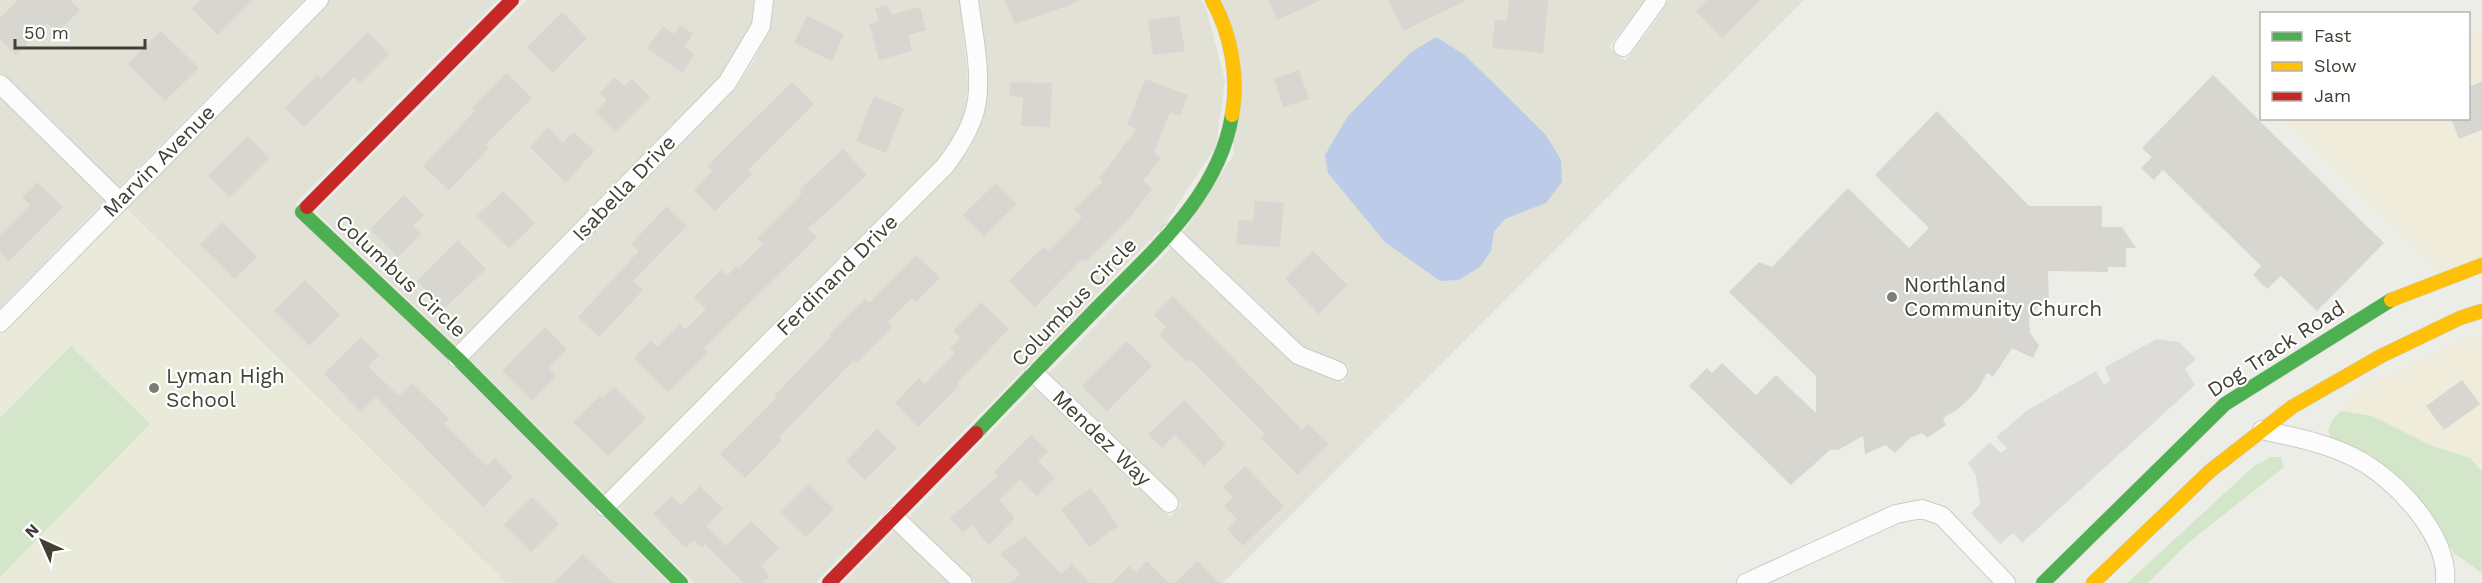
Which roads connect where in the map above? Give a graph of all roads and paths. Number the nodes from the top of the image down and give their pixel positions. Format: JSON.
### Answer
{"nodes":[{"id":1,"x":319,"y":0,"type":"edge"},
{"id":2,"x":512,"y":0,"type":"edge"},
{"id":3,"x":764,"y":0,"type":"edge"},
{"id":4,"x":969,"y":0,"type":"edge"},
{"id":5,"x":1212,"y":0,"type":"edge"},
{"id":6,"x":1657,"y":0,"type":"edge"},
{"id":7,"x":1623,"y":47,"type":"dead end"},
{"id":8,"x":0,"y":84,"type":"edge"},
{"id":9,"x":119,"y":201,"type":"junction"},
{"id":10,"x":1170,"y":233,"type":"junction"},
{"id":11,"x":2482,"y":265,"type":"edge"},
{"id":12,"x":2482,"y":311,"type":"edge"},
{"id":13,"x":0,"y":322,"type":"edge"},
{"id":14,"x":457,"y":358,"type":"junction"},
{"id":15,"x":1338,"y":371,"type":"dead end"},
{"id":16,"x":1034,"y":373,"type":"junction"},
{"id":17,"x":2262,"y":429,"type":"junction"},
{"id":18,"x":1169,"y":503,"type":"dead end"},
{"id":19,"x":605,"y":507,"type":"junction"},
{"id":20,"x":894,"y":517,"type":"junction"},
{"id":21,"x":681,"y":583,"type":"edge"},
{"id":22,"x":829,"y":583,"type":"edge"},
{"id":23,"x":963,"y":583,"type":"edge"},
{"id":24,"x":1746,"y":583,"type":"edge"},
{"id":25,"x":2006,"y":583,"type":"edge"},
{"id":26,"x":2043,"y":583,"type":"edge"},
{"id":27,"x":2092,"y":583,"type":"edge"},
{"id":28,"x":2445,"y":583,"type":"edge"}],
"edges":[{"from":1,"to":9,"type":"street","name":"Marvin Avenue"},
{"from":2,"to":14,"type":"street","name":"Columbus Circle"},
{"from":3,"to":14,"type":"street","name":"Isabella Drive"},
{"from":4,"to":19,"type":"street","name":"Ferdinand Drive"},
{"from":5,"to":10,"type":"street","name":"Columbus Circle"},
{"from":6,"to":7,"type":"street"},
{"from":8,"to":9,"type":"street"},
{"from":9,"to":13,"type":"street","name":"Marvin Avenue"},
{"from":10,"to":15,"type":"street"},
{"from":10,"to":16,"type":"street","name":"Columbus Circle"},
{"from":11,"to":26,"type":"street","name":"Dog Track Road"},
{"from":12,"to":17,"type":"street"},
{"from":14,"to":19,"type":"street","name":"Columbus Circle"},
{"from":16,"to":18,"type":"street","name":"Mendez Way"},
{"from":16,"to":20,"type":"street","name":"Columbus Circle"},
{"from":17,"to":27,"type":"street"},
{"from":17,"to":28,"type":"street"},
{"from":19,"to":21,"type":"street","name":"Columbus Circle"},
{"from":20,"to":22,"type":"street","name":"Columbus Circle"},
{"from":20,"to":23,"type":"street"},
{"from":24,"to":25,"type":"street"}]}
